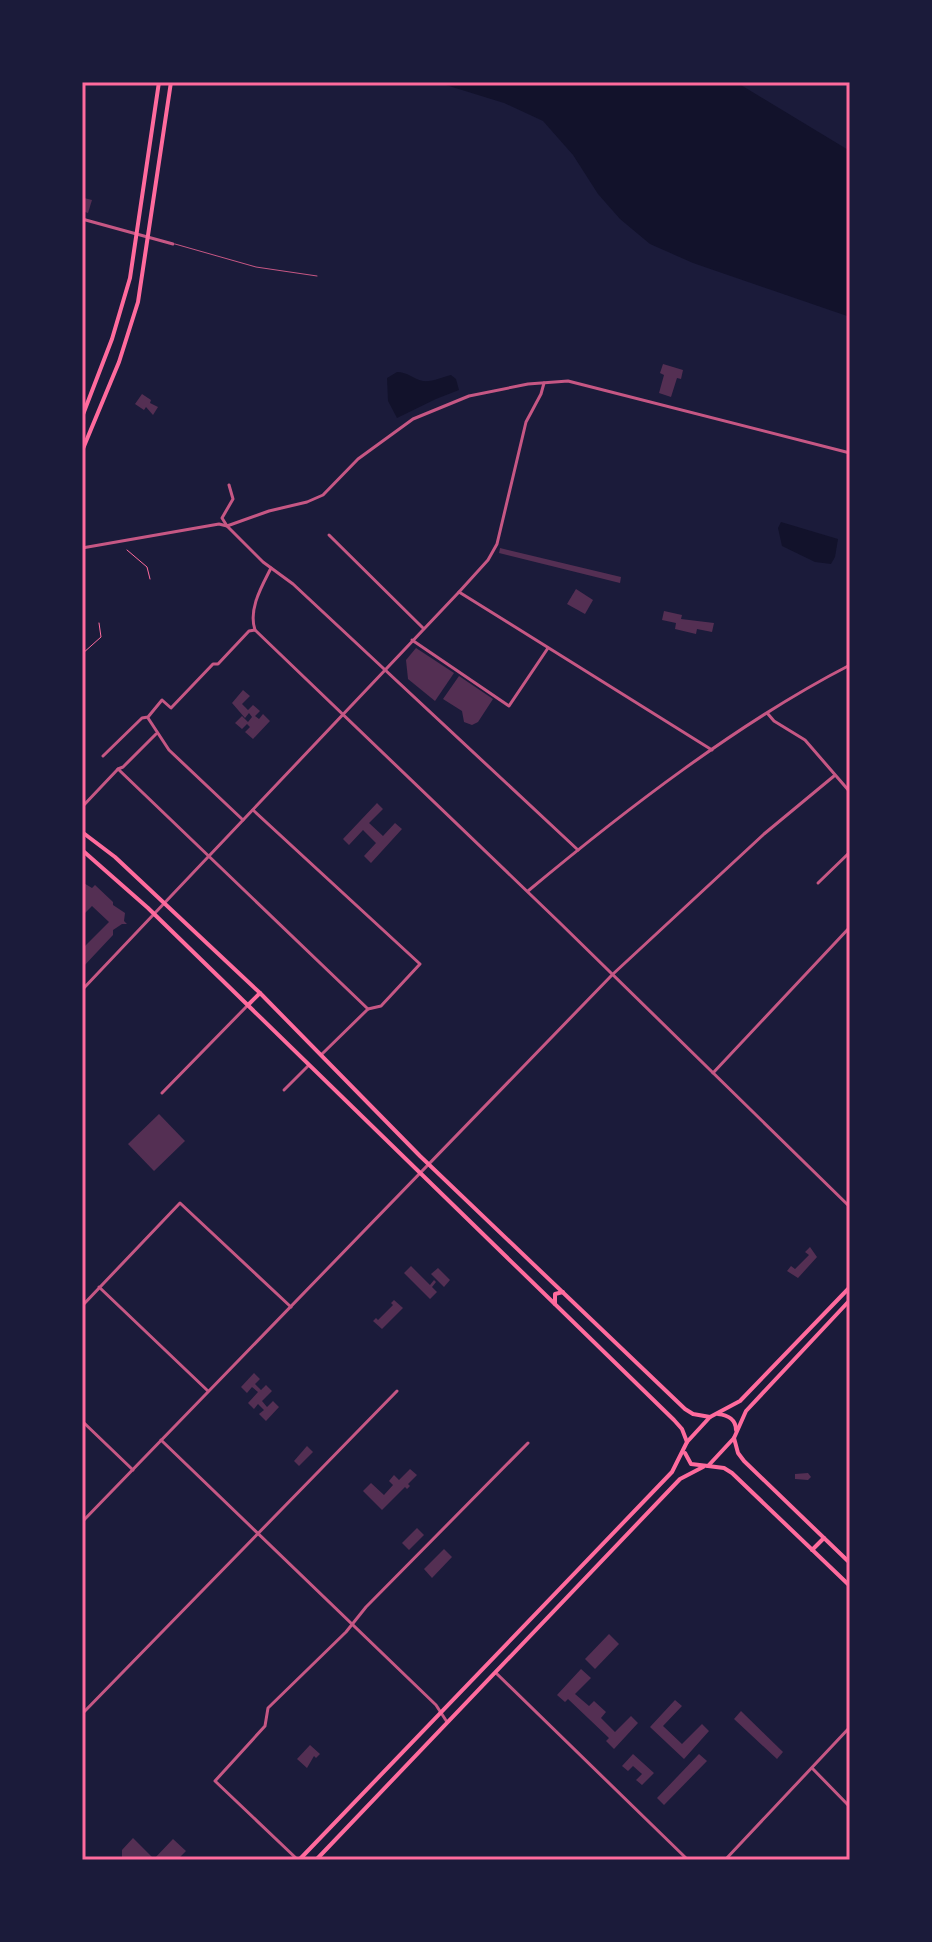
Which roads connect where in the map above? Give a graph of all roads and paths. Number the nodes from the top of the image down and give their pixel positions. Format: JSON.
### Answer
{"nodes":[{"id":1,"x":159,"y":82,"type":"edge"},
{"id":2,"x":171,"y":82,"type":"edge"},
{"id":3,"x":82,"y":219,"type":"edge"},
{"id":4,"x":173,"y":244,"type":"joint"},
{"id":5,"x":317,"y":276,"type":"dead end"},
{"id":6,"x":544,"y":383,"type":"junction"},
{"id":7,"x":82,"y":417,"type":"edge"},
{"id":8,"x":82,"y":449,"type":"edge"},
{"id":9,"x":850,"y":453,"type":"edge"},
{"id":10,"x":229,"y":485,"type":"dead end"},
{"id":11,"x":227,"y":526,"type":"junction"},
{"id":12,"x":329,"y":535,"type":"dead end"},
{"id":13,"x":82,"y":548,"type":"edge"},
{"id":14,"x":127,"y":550,"type":"dead end"},
{"id":15,"x":271,"y":568,"type":"junction"},
{"id":16,"x":150,"y":579,"type":"dead end"},
{"id":17,"x":459,"y":592,"type":"junction"},
{"id":18,"x":99,"y":623,"type":"dead end"},
{"id":19,"x":423,"y":628,"type":"junction"},
{"id":20,"x":255,"y":630,"type":"junction"},
{"id":21,"x":412,"y":640,"type":"junction"},
{"id":22,"x":548,"y":648,"type":"junction"},
{"id":23,"x":82,"y":654,"type":"edge"},
{"id":24,"x":850,"y":665,"type":"edge"},
{"id":25,"x":384,"y":670,"type":"junction"},
{"id":26,"x":343,"y":714,"type":"junction"},
{"id":27,"x":768,"y":714,"type":"junction"},
{"id":28,"x":148,"y":717,"type":"junction"},
{"id":29,"x":157,"y":734,"type":"junction"},
{"id":30,"x":712,"y":750,"type":"junction"},
{"id":31,"x":103,"y":756,"type":"dead end"},
{"id":32,"x":118,"y":769,"type":"junction"},
{"id":33,"x":834,"y":776,"type":"junction"},
{"id":34,"x":850,"y":792,"type":"edge"},
{"id":35,"x":82,"y":807,"type":"edge"},
{"id":36,"x":253,"y":810,"type":"junction"},
{"id":37,"x":243,"y":820,"type":"junction"},
{"id":38,"x":82,"y":832,"type":"edge"},
{"id":39,"x":82,"y":850,"type":"edge"},
{"id":40,"x":578,"y":850,"type":"junction"},
{"id":41,"x":850,"y":852,"type":"edge"},
{"id":42,"x":209,"y":857,"type":"junction"},
{"id":43,"x":818,"y":883,"type":"dead end"},
{"id":44,"x":528,"y":891,"type":"junction"},
{"id":45,"x":165,"y":904,"type":"junction"},
{"id":46,"x":155,"y":915,"type":"junction"},
{"id":47,"x":850,"y":927,"type":"edge"},
{"id":48,"x":612,"y":975,"type":"junction"},
{"id":49,"x":82,"y":990,"type":"edge"},
{"id":50,"x":260,"y":993,"type":"junction"},
{"id":51,"x":248,"y":1005,"type":"junction"},
{"id":52,"x":368,"y":1009,"type":"junction"},
{"id":53,"x":321,"y":1055,"type":"junction"},
{"id":54,"x":309,"y":1065,"type":"junction"},
{"id":55,"x":713,"y":1073,"type":"junction"},
{"id":56,"x":284,"y":1090,"type":"dead end"},
{"id":57,"x":162,"y":1093,"type":"dead end"},
{"id":58,"x":430,"y":1164,"type":"junction"},
{"id":59,"x":420,"y":1174,"type":"junction"},
{"id":60,"x":850,"y":1207,"type":"edge"},
{"id":61,"x":99,"y":1287,"type":"junction"},
{"id":62,"x":850,"y":1288,"type":"edge"},
{"id":63,"x":565,"y":1293,"type":"junction"},
{"id":64,"x":850,"y":1300,"type":"edge"},
{"id":65,"x":555,"y":1305,"type":"junction"},
{"id":66,"x":82,"y":1306,"type":"edge"},
{"id":67,"x":291,"y":1307,"type":"junction"},
{"id":68,"x":617,"y":1344,"type":"junction"},
{"id":69,"x":606,"y":1354,"type":"junction"},
{"id":70,"x":208,"y":1391,"type":"junction"},
{"id":71,"x":397,"y":1391,"type":"dead end"},
{"id":72,"x":716,"y":1414,"type":"junction"},
{"id":73,"x":710,"y":1417,"type":"junction"},
{"id":74,"x":82,"y":1421,"type":"edge"},
{"id":75,"x":735,"y":1435,"type":"junction"},
{"id":76,"x":161,"y":1440,"type":"junction"},
{"id":77,"x":528,"y":1443,"type":"dead end"},
{"id":78,"x":686,"y":1444,"type":"junction"},
{"id":79,"x":706,"y":1466,"type":"junction"},
{"id":80,"x":133,"y":1470,"type":"junction"},
{"id":81,"x":82,"y":1522,"type":"edge"},
{"id":82,"x":258,"y":1534,"type":"junction"},
{"id":83,"x":824,"y":1538,"type":"junction"},
{"id":84,"x":812,"y":1550,"type":"junction"},
{"id":85,"x":850,"y":1563,"type":"edge"},
{"id":86,"x":850,"y":1586,"type":"edge"},
{"id":87,"x":549,"y":1602,"type":"junction"},
{"id":88,"x":556,"y":1609,"type":"junction"},
{"id":89,"x":538,"y":1614,"type":"junction"},
{"id":90,"x":546,"y":1620,"type":"junction"},
{"id":91,"x":351,"y":1623,"type":"junction"},
{"id":92,"x":495,"y":1672,"type":"junction"},
{"id":93,"x":441,"y":1711,"type":"junction"},
{"id":94,"x":82,"y":1714,"type":"edge"},
{"id":95,"x":447,"y":1722,"type":"junction"},
{"id":96,"x":850,"y":1727,"type":"edge"},
{"id":97,"x":812,"y":1768,"type":"junction"},
{"id":98,"x":850,"y":1807,"type":"edge"},
{"id":99,"x":299,"y":1860,"type":"edge"},
{"id":100,"x":316,"y":1860,"type":"edge"},
{"id":101,"x":688,"y":1860,"type":"edge"},
{"id":102,"x":725,"y":1860,"type":"edge"}],
"edges":[{"from":1,"to":7,"type":"main road"},
{"from":2,"to":8,"type":"main road"},
{"from":3,"to":4,"type":"street"},
{"from":4,"to":5,"type":"lane"},
{"from":6,"to":9,"type":"street"},
{"from":6,"to":11,"type":"street"},
{"from":6,"to":17,"type":"street"},
{"from":10,"to":11,"type":"street"},
{"from":11,"to":13,"type":"street"},
{"from":11,"to":15,"type":"street"},
{"from":12,"to":19,"type":"street"},
{"from":14,"to":16,"type":"path"},
{"from":15,"to":20,"type":"street"},
{"from":15,"to":25,"type":"street"},
{"from":17,"to":19,"type":"street"},
{"from":17,"to":22,"type":"street"},
{"from":18,"to":23,"type":"path"},
{"from":19,"to":21,"type":"street"},
{"from":20,"to":26,"type":"street"},
{"from":20,"to":28,"type":"street"},
{"from":21,"to":22,"type":"street"},
{"from":21,"to":25,"type":"street"},
{"from":22,"to":30,"type":"street"},
{"from":24,"to":27,"type":"street"},
{"from":25,"to":26,"type":"street"},
{"from":25,"to":40,"type":"street"},
{"from":26,"to":36,"type":"street"},
{"from":26,"to":44,"type":"street"},
{"from":27,"to":30,"type":"street"},
{"from":27,"to":33,"type":"street"},
{"from":28,"to":29,"type":"street"},
{"from":28,"to":31,"type":"street"},
{"from":29,"to":32,"type":"street"},
{"from":29,"to":37,"type":"street"},
{"from":30,"to":40,"type":"street"},
{"from":32,"to":35,"type":"street"},
{"from":32,"to":42,"type":"street"},
{"from":33,"to":34,"type":"street"},
{"from":33,"to":48,"type":"street"},
{"from":36,"to":37,"type":"street"},
{"from":36,"to":52,"type":"street"},
{"from":37,"to":42,"type":"street"},
{"from":38,"to":45,"type":"main road"},
{"from":39,"to":46,"type":"main road"},
{"from":40,"to":44,"type":"street"},
{"from":41,"to":43,"type":"street"},
{"from":42,"to":45,"type":"street"},
{"from":42,"to":52,"type":"street"},
{"from":44,"to":48,"type":"street"},
{"from":45,"to":46,"type":"street"},
{"from":45,"to":50,"type":"main road"},
{"from":46,"to":49,"type":"street"},
{"from":46,"to":51,"type":"main road"},
{"from":47,"to":55,"type":"street"},
{"from":48,"to":55,"type":"street"},
{"from":48,"to":58,"type":"street"},
{"from":50,"to":51,"type":"main road"},
{"from":50,"to":53,"type":"main road"},
{"from":51,"to":54,"type":"main road"},
{"from":51,"to":57,"type":"street"},
{"from":52,"to":53,"type":"street"},
{"from":53,"to":58,"type":"main road"},
{"from":54,"to":56,"type":"street"},
{"from":54,"to":59,"type":"main road"},
{"from":55,"to":60,"type":"street"},
{"from":58,"to":59,"type":"street"},
{"from":58,"to":63,"type":"main road"},
{"from":59,"to":65,"type":"main road"},
{"from":59,"to":67,"type":"street"},
{"from":61,"to":66,"type":"street"},
{"from":61,"to":67,"type":"street"},
{"from":61,"to":70,"type":"street"},
{"from":62,"to":72,"type":"main road"},
{"from":63,"to":65,"type":"main road"},
{"from":63,"to":68,"type":"main road"},
{"from":64,"to":75,"type":"main road"},
{"from":65,"to":69,"type":"main road"},
{"from":67,"to":70,"type":"street"},
{"from":68,"to":69,"type":"main road"},
{"from":68,"to":73,"type":"main road"},
{"from":69,"to":78,"type":"main road"},
{"from":70,"to":76,"type":"street"},
{"from":71,"to":82,"type":"street"},
{"from":72,"to":73,"type":"main road"},
{"from":72,"to":75,"type":"main road"},
{"from":73,"to":78,"type":"main road"},
{"from":74,"to":80,"type":"street"},
{"from":75,"to":79,"type":"main road"},
{"from":75,"to":83,"type":"main road"},
{"from":76,"to":80,"type":"street"},
{"from":76,"to":82,"type":"street"},
{"from":77,"to":91,"type":"street"},
{"from":78,"to":79,"type":"main road"},
{"from":78,"to":87,"type":"main road"},
{"from":79,"to":84,"type":"main road"},
{"from":79,"to":88,"type":"main road"},
{"from":80,"to":81,"type":"street"},
{"from":82,"to":91,"type":"street"},
{"from":82,"to":94,"type":"street"},
{"from":83,"to":84,"type":"main road"},
{"from":83,"to":85,"type":"main road"},
{"from":84,"to":86,"type":"main road"},
{"from":87,"to":88,"type":"main road"},
{"from":87,"to":89,"type":"main road"},
{"from":88,"to":90,"type":"main road"},
{"from":89,"to":90,"type":"main road"},
{"from":89,"to":93,"type":"main road"},
{"from":90,"to":92,"type":"main road"},
{"from":91,"to":93,"type":"street"},
{"from":91,"to":99,"type":"street"},
{"from":92,"to":95,"type":"main road"},
{"from":92,"to":101,"type":"street"},
{"from":93,"to":95,"type":"street"},
{"from":93,"to":99,"type":"main road"},
{"from":95,"to":100,"type":"main road"},
{"from":96,"to":97,"type":"street"},
{"from":97,"to":98,"type":"street"},
{"from":97,"to":102,"type":"street"}]}
